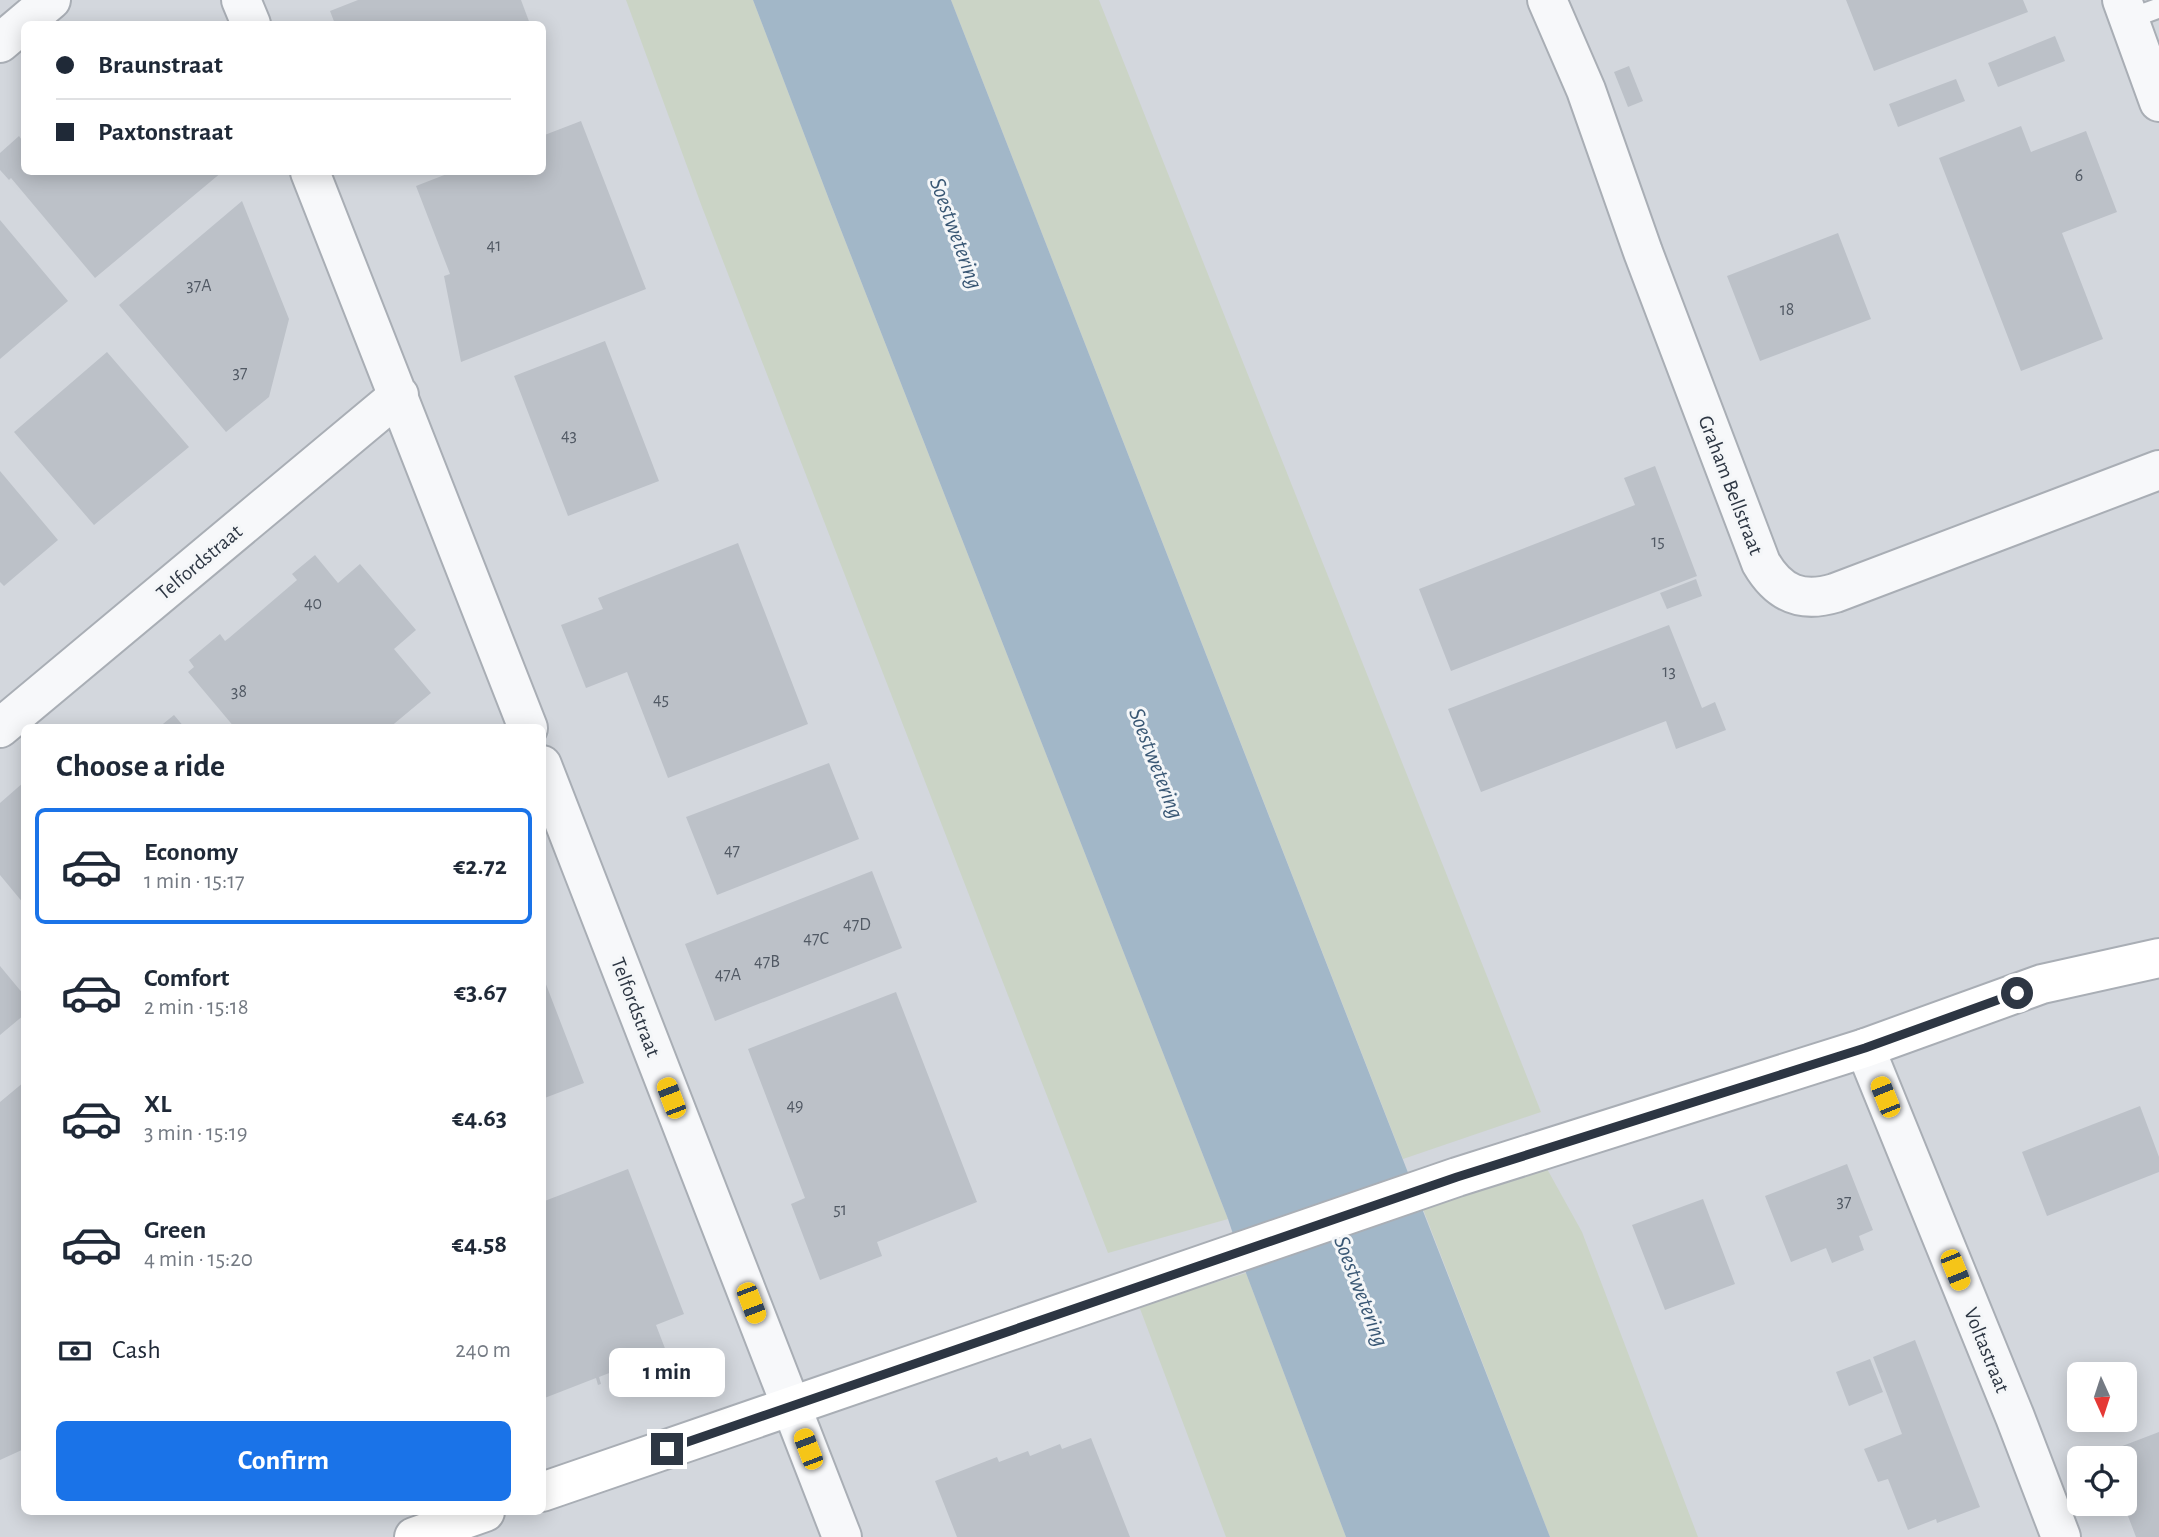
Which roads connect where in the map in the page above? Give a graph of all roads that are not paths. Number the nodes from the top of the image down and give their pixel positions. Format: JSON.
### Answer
{"nodes":[{"id":1,"x":51,"y":0,"type":"edge"},
{"id":2,"x":1547,"y":0,"type":"edge"},
{"id":3,"x":2137,"y":9,"type":"edge"},
{"id":4,"x":26,"y":21,"type":"edge"},
{"id":5,"x":21,"y":25,"type":"edge"},
{"id":6,"x":0,"y":43,"type":"edge"},
{"id":7,"x":2159,"y":102,"type":"edge"},
{"id":8,"x":311,"y":175,"type":"edge"},
{"id":9,"x":399,"y":395,"type":"junction"},
{"id":10,"x":2159,"y":470,"type":"edge"},
{"id":11,"x":526,"y":724,"type":"edge"},
{"id":12,"x":0,"y":729,"type":"edge"},
{"id":13,"x":546,"y":775,"type":"edge"},
{"id":14,"x":2159,"y":958,"type":"edge"},
{"id":15,"x":1865,"y":1048,"type":"junction"},
{"id":16,"x":791,"y":1405,"type":"junction"},
{"id":17,"x":546,"y":1491,"type":"edge"},
{"id":18,"x":476,"y":1515,"type":"edge"},
{"id":19,"x":414,"y":1537,"type":"edge"},
{"id":20,"x":842,"y":1537,"type":"edge"},
{"id":21,"x":2060,"y":1537,"type":"edge"}],
"edges":[{"from":1,"to":4,"type":"street"},
{"from":2,"to":10,"type":"street","name":"Graham Bellstraat"},
{"from":3,"to":7,"type":"street"},
{"from":5,"to":6,"type":"street"},
{"from":8,"to":9,"type":"street"},
{"from":9,"to":11,"type":"street"},
{"from":9,"to":12,"type":"street","name":"Telfordstraat"},
{"from":13,"to":16,"type":"street","name":"Telfordstraat"},
{"from":14,"to":15,"type":"street"},
{"from":15,"to":16,"type":"street"},
{"from":15,"to":21,"type":"street","name":"Voltastraat"},
{"from":16,"to":17,"type":"street"},
{"from":16,"to":20,"type":"street","name":"Telfordstraat"},
{"from":18,"to":19,"type":"street"}]}
